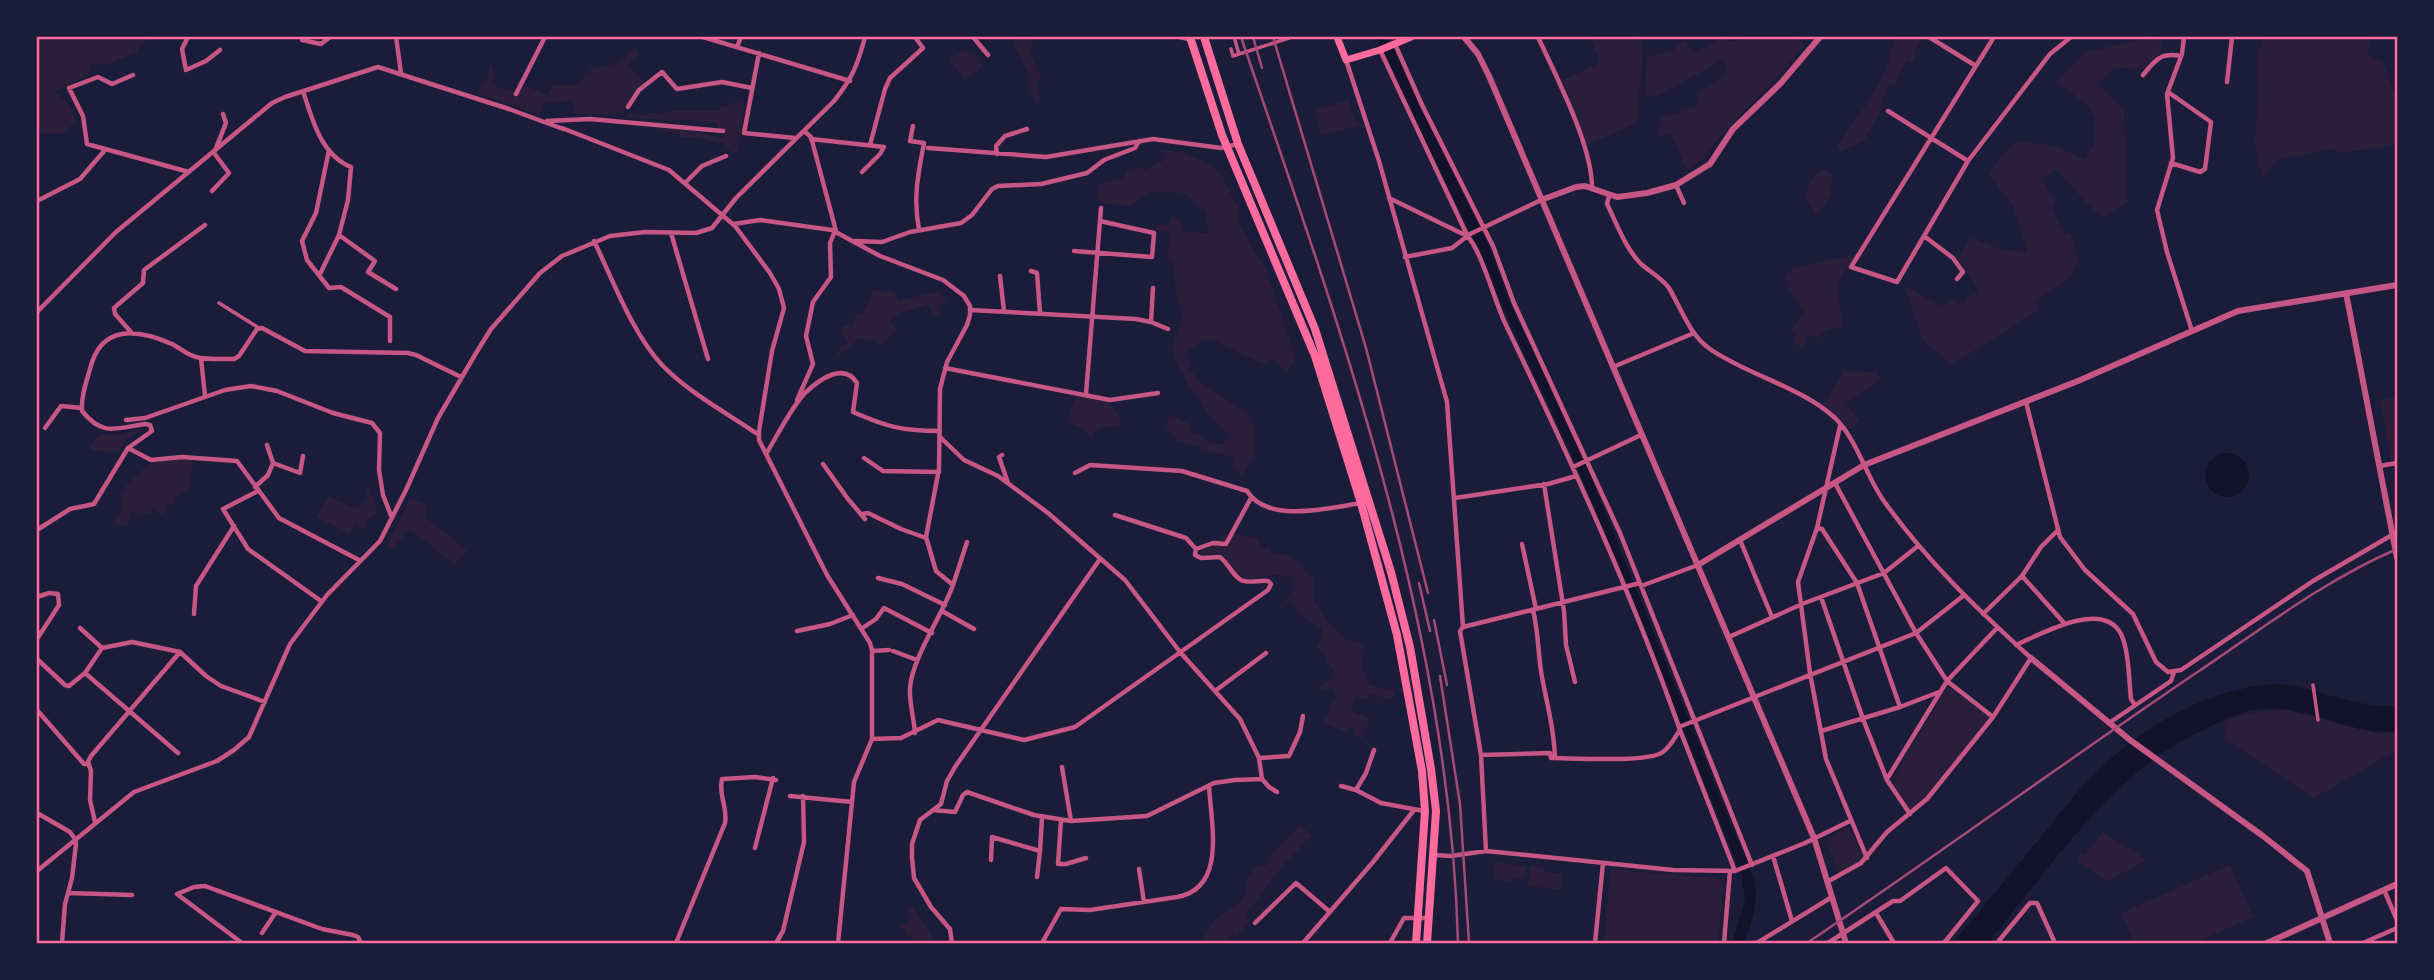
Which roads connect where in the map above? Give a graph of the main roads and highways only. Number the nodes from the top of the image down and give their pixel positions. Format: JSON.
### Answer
{"nodes":[{"id":1,"x":1203,"y":37,"type":"edge"},
{"id":2,"x":1337,"y":37,"type":"edge"},
{"id":3,"x":1411,"y":37,"type":"edge"},
{"id":4,"x":1193,"y":38,"type":"edge"},
{"id":5,"x":1416,"y":943,"type":"edge"},
{"id":6,"x":1427,"y":943,"type":"edge"}],
"edges":[{"from":1,"to":6,"type":"highway"},
{"from":2,"to":3,"type":"main road"},
{"from":4,"to":5,"type":"highway"}]}
